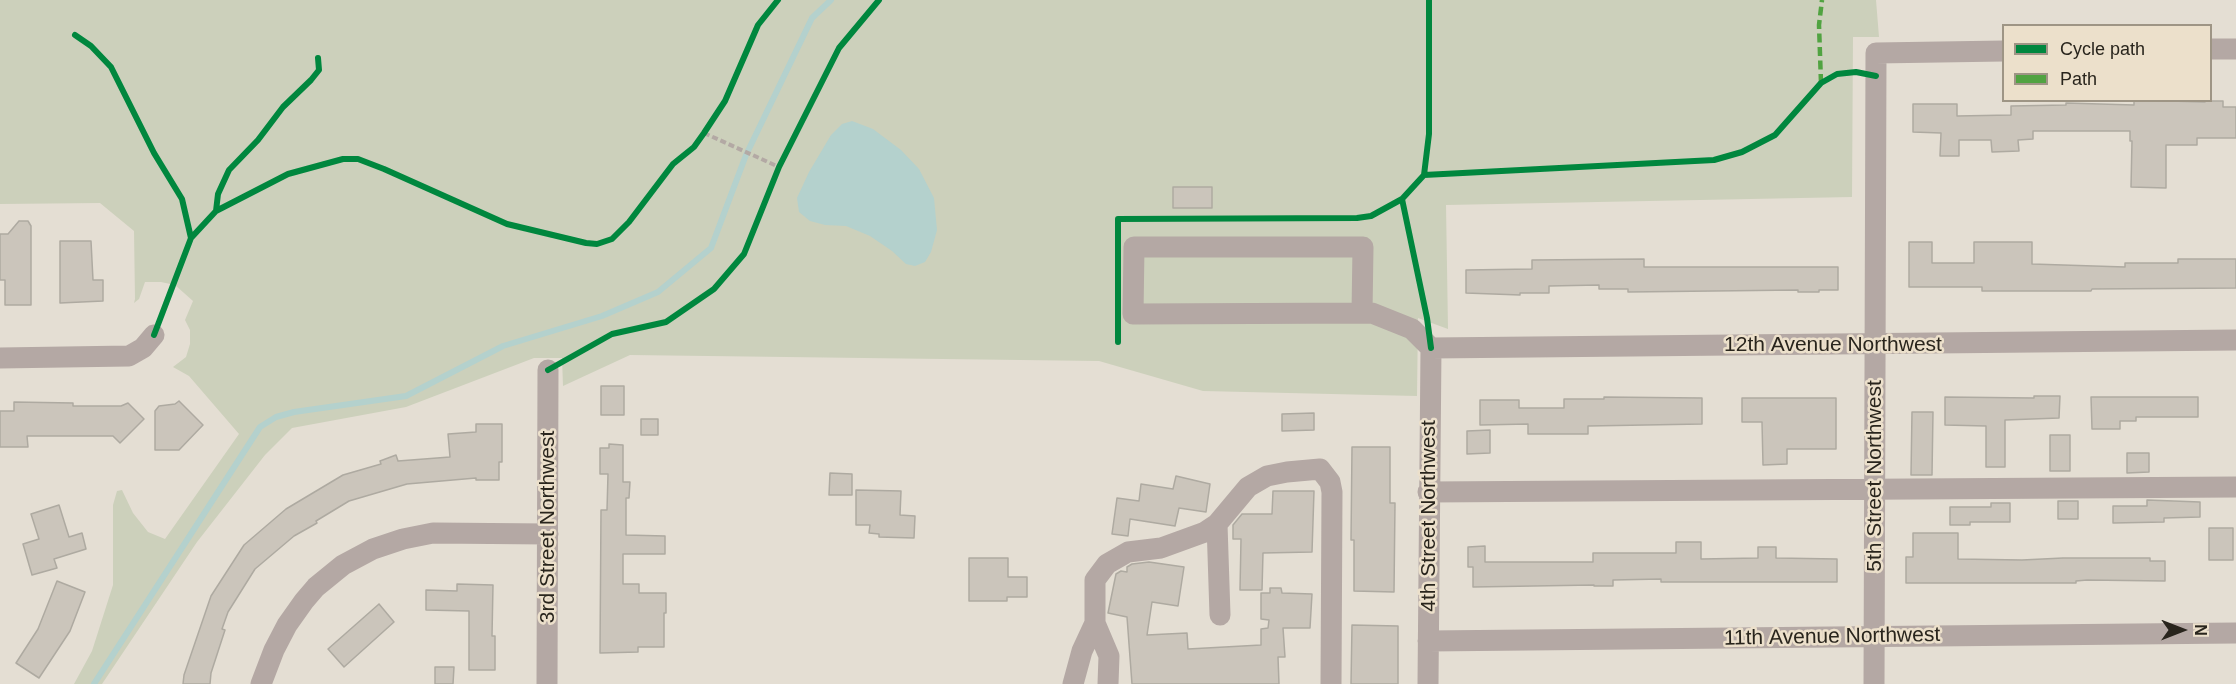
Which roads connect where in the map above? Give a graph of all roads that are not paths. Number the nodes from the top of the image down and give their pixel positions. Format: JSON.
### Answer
{"nodes":[{"id":1,"x":2212,"y":49,"type":"edge"},
{"id":2,"x":2236,"y":49,"type":"edge"},
{"id":3,"x":2002,"y":51,"type":"edge"},
{"id":4,"x":1362,"y":313,"type":"junction"},
{"id":5,"x":154,"y":335,"type":"dead end"},
{"id":6,"x":2236,"y":340,"type":"edge"},
{"id":7,"x":1875,"y":345,"type":"junction"},
{"id":8,"x":1431,"y":348,"type":"junction"},
{"id":9,"x":0,"y":358,"type":"edge"},
{"id":10,"x":548,"y":370,"type":"dead end"},
{"id":11,"x":2236,"y":487,"type":"edge"},
{"id":12,"x":1875,"y":488,"type":"junction"},
{"id":13,"x":1428,"y":492,"type":"junction"},
{"id":14,"x":1216,"y":524,"type":"junction"},
{"id":15,"x":548,"y":534,"type":"junction"},
{"id":16,"x":1220,"y":615,"type":"dead end"},
{"id":17,"x":1095,"y":623,"type":"junction"},
{"id":18,"x":2236,"y":633,"type":"edge"},
{"id":19,"x":1874,"y":636,"type":"junction"},
{"id":20,"x":1428,"y":641,"type":"junction"},
{"id":21,"x":261,"y":684,"type":"edge"},
{"id":22,"x":547,"y":684,"type":"edge"},
{"id":23,"x":1073,"y":684,"type":"edge"},
{"id":24,"x":1108,"y":684,"type":"edge"},
{"id":25,"x":1331,"y":684,"type":"edge"},
{"id":26,"x":1428,"y":684,"type":"edge"},
{"id":27,"x":1874,"y":684,"type":"edge"}],
"edges":[{"from":1,"to":2,"type":"street"},
{"from":3,"to":7,"type":"street","name":"5th Street Northwest"},
{"from":4,"to":4,"type":"street"},
{"from":4,"to":8,"type":"street"},
{"from":5,"to":9,"type":"street"},
{"from":6,"to":7,"type":"street","name":"12th Avenue Northwest"},
{"from":7,"to":8,"type":"street","name":"12th Avenue Northwest"},
{"from":7,"to":12,"type":"street","name":"5th Street Northwest"},
{"from":8,"to":13,"type":"street","name":"4th Street Northwest"},
{"from":10,"to":15,"type":"street","name":"3rd Street Northwest"},
{"from":11,"to":12,"type":"street"},
{"from":12,"to":13,"type":"street"},
{"from":12,"to":19,"type":"street","name":"5th Street Northwest"},
{"from":13,"to":20,"type":"street","name":"4th Street Northwest"},
{"from":14,"to":16,"type":"street"},
{"from":14,"to":17,"type":"street"},
{"from":14,"to":25,"type":"street"},
{"from":15,"to":21,"type":"street"},
{"from":15,"to":22,"type":"street","name":"3rd Street Northwest"},
{"from":17,"to":23,"type":"street"},
{"from":17,"to":24,"type":"street"},
{"from":18,"to":19,"type":"street","name":"11th Avenue Northwest"},
{"from":19,"to":20,"type":"street","name":"11th Avenue Northwest"},
{"from":19,"to":27,"type":"street","name":"5th Street Northwest"},
{"from":20,"to":26,"type":"street","name":"4th Street Northwest"}]}
